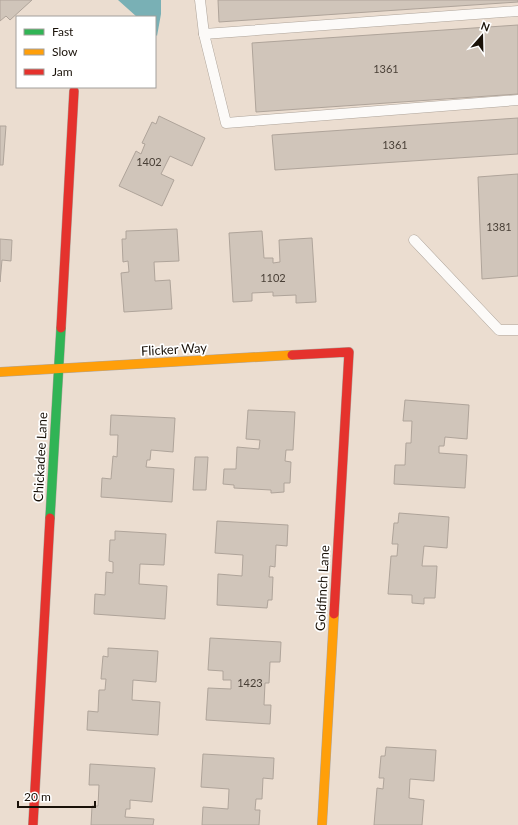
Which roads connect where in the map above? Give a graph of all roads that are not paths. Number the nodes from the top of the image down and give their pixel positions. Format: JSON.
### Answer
{"nodes":[{"id":1,"x":200,"y":0,"type":"edge"},
{"id":2,"x":518,"y":11,"type":"edge"},
{"id":3,"x":204,"y":34,"type":"junction"},
{"id":4,"x":74,"y":91,"type":"dead end"},
{"id":5,"x":518,"y":100,"type":"edge"},
{"id":6,"x":414,"y":240,"type":"dead end"},
{"id":7,"x":518,"y":330,"type":"edge"},
{"id":8,"x":349,"y":352,"type":"joint"},
{"id":9,"x":58,"y":368,"type":"junction"},
{"id":10,"x":0,"y":372,"type":"edge"},
{"id":11,"x":33,"y":825,"type":"edge"},
{"id":12,"x":322,"y":825,"type":"edge"}],
"edges":[{"from":1,"to":3,"type":"lane"},
{"from":2,"to":3,"type":"lane"},
{"from":3,"to":5,"type":"lane"},
{"from":4,"to":9,"type":"street","name":"Chickadee Lane"},
{"from":6,"to":7,"type":"lane"},
{"from":8,"to":9,"type":"street","name":"Flicker Way"},
{"from":8,"to":12,"type":"street","name":"Goldfinch Lane"},
{"from":9,"to":10,"type":"street","name":"Flicker Way"},
{"from":9,"to":11,"type":"street","name":"Chickadee Lane"}]}
